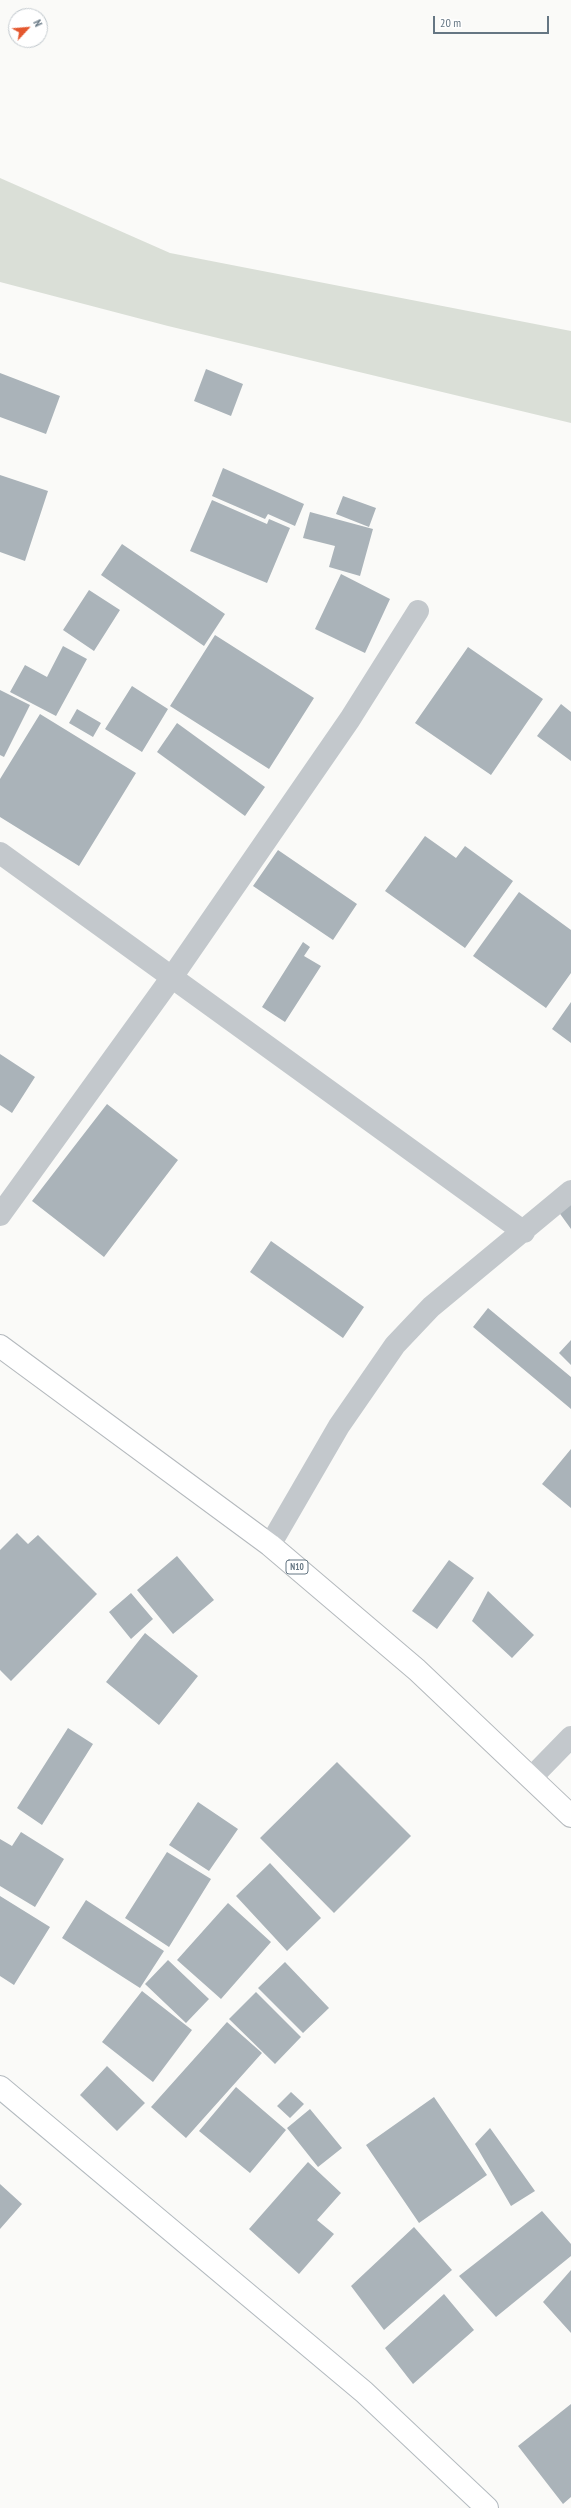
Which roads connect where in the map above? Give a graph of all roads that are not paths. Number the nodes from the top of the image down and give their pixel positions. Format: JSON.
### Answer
{"nodes":[{"id":1,"x":418,"y":611,"type":"dead end"},
{"id":2,"x":0,"y":853,"type":"edge"},
{"id":3,"x":172,"y":977,"type":"junction"},
{"id":4,"x":571,"y":1191,"type":"edge"},
{"id":5,"x":0,"y":1215,"type":"edge"},
{"id":6,"x":524,"y":1232,"type":"junction"},
{"id":7,"x":0,"y":1346,"type":"edge"},
{"id":8,"x":270,"y":1545,"type":"junction"},
{"id":9,"x":571,"y":1737,"type":"edge"},
{"id":10,"x":531,"y":1778,"type":"junction"},
{"id":11,"x":571,"y":1816,"type":"edge"},
{"id":12,"x":0,"y":2087,"type":"edge"},
{"id":13,"x":487,"y":2508,"type":"edge"}],
"edges":[{"from":1,"to":3,"type":"street"},
{"from":2,"to":3,"type":"street"},
{"from":3,"to":5,"type":"street"},
{"from":3,"to":6,"type":"street"},
{"from":4,"to":6,"type":"street"},
{"from":6,"to":8,"type":"street"},
{"from":7,"to":8,"type":"main road","number":"N10"},
{"from":8,"to":10,"type":"main road","number":"N10"},
{"from":9,"to":10,"type":"street"},
{"from":10,"to":11,"type":"main road","number":"N10"},
{"from":12,"to":13,"type":"main road"}]}
